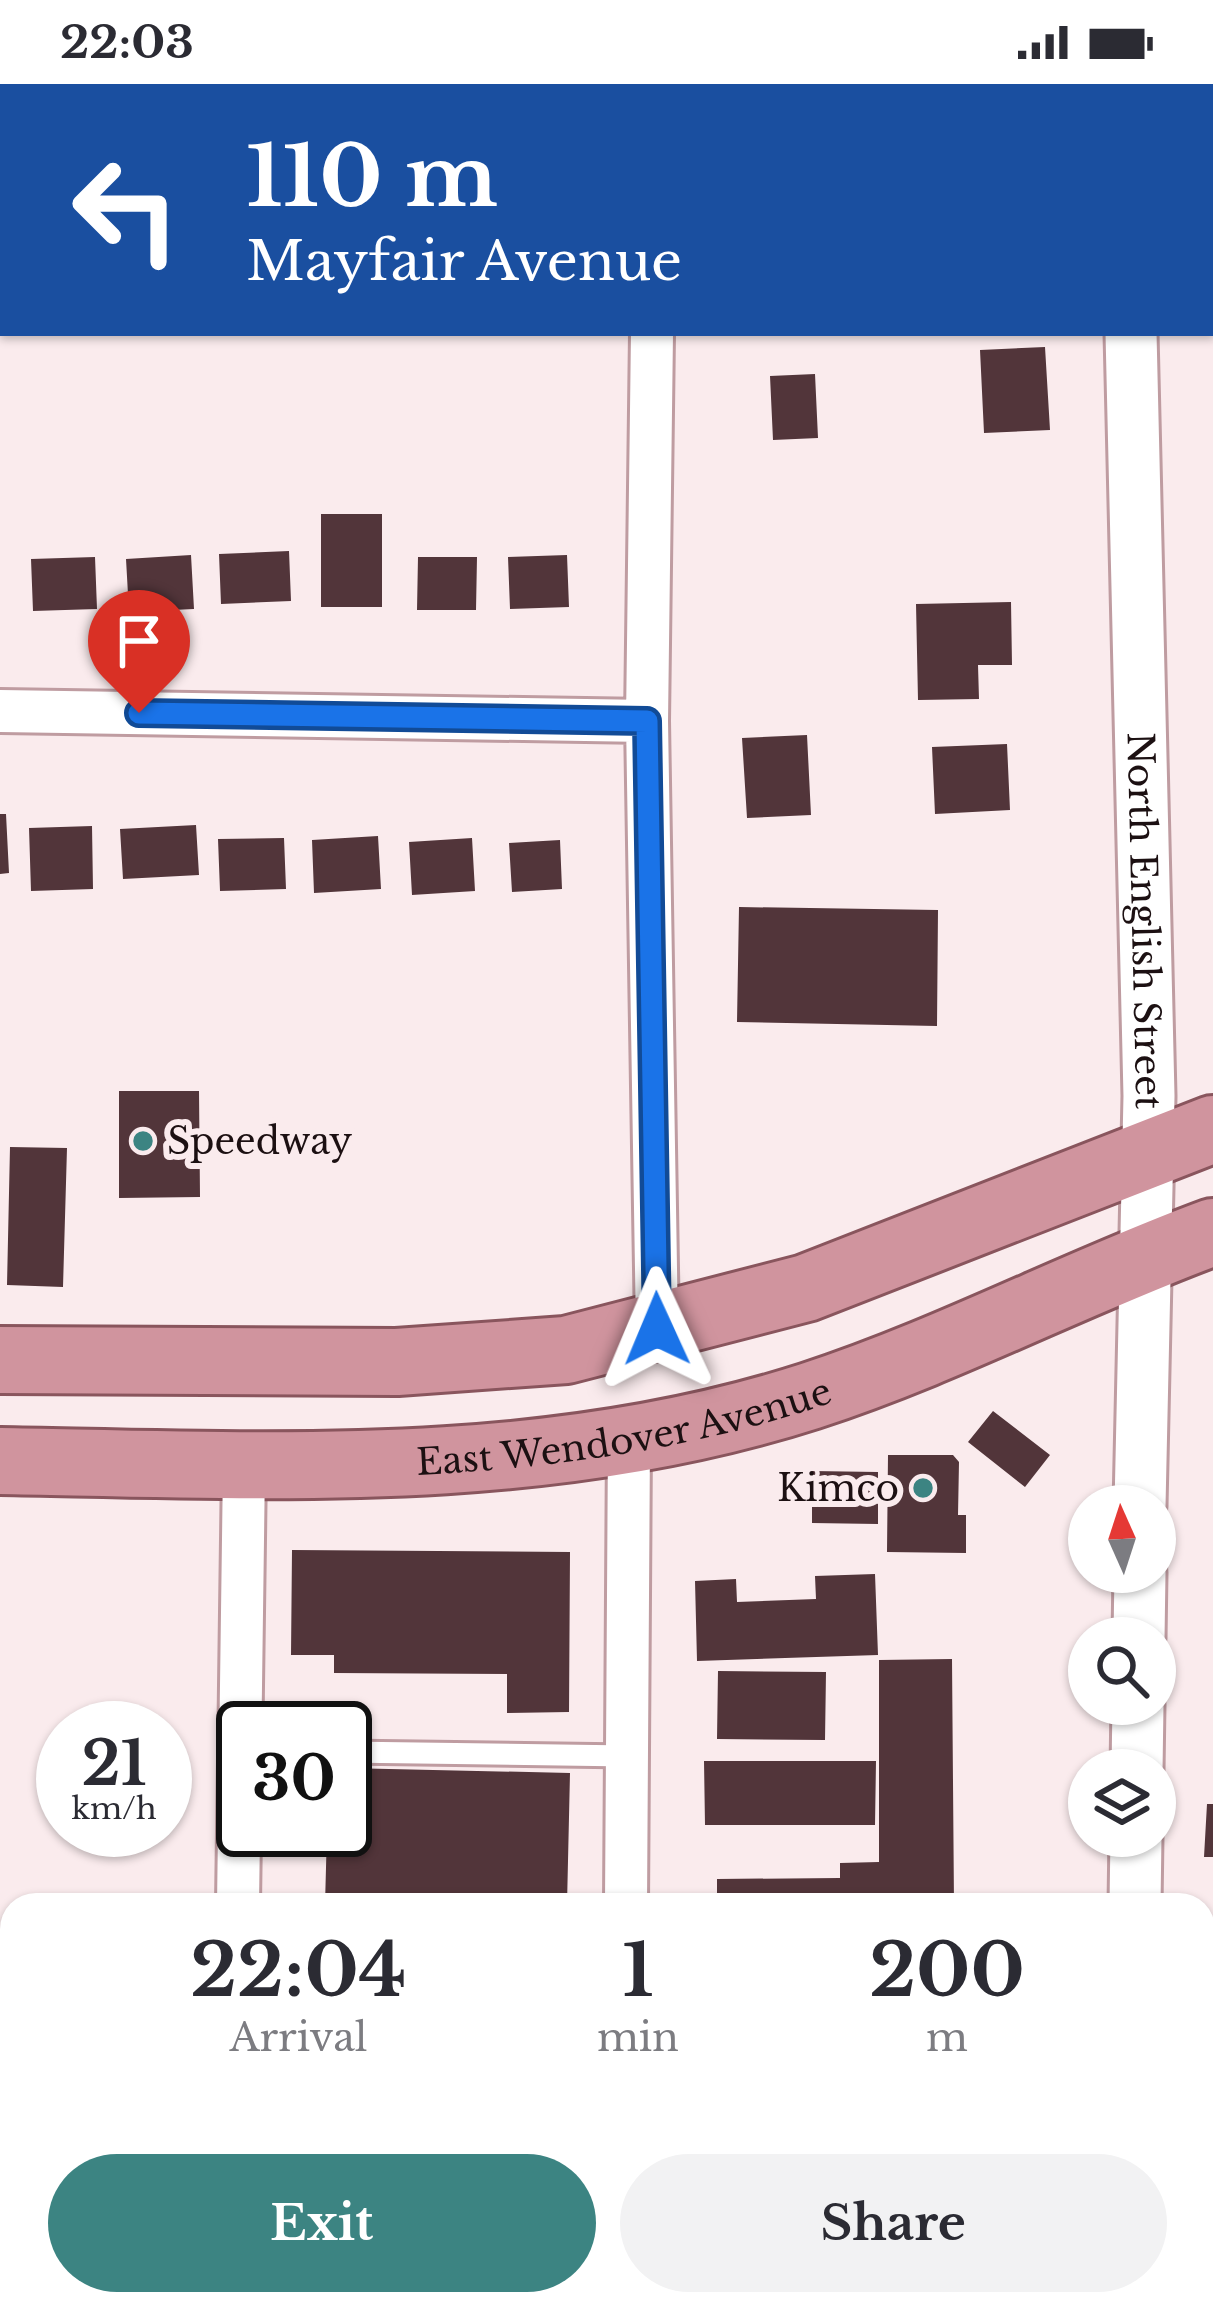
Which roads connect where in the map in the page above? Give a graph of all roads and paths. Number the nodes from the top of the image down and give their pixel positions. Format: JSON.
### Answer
{"nodes":[{"id":1,"x":652,"y":336,"type":"edge"},
{"id":2,"x":1132,"y":336,"type":"edge"},
{"id":3,"x":0,"y":711,"type":"edge"},
{"id":4,"x":647,"y":721,"type":"junction"},
{"id":5,"x":1213,"y":1129,"type":"edge"},
{"id":6,"x":1146,"y":1153,"type":"junction"},
{"id":7,"x":1213,"y":1232,"type":"edge"},
{"id":8,"x":1145,"y":1257,"type":"junction"},
{"id":9,"x":657,"y":1329,"type":"junction"},
{"id":10,"x":0,"y":1360,"type":"edge"},
{"id":11,"x":629,"y":1440,"type":"junction"},
{"id":12,"x":0,"y":1461,"type":"edge"},
{"id":13,"x":244,"y":1466,"type":"junction"},
{"id":14,"x":1140,"y":1485,"type":"edge"},
{"id":15,"x":242,"y":1701,"type":"edge"},
{"id":16,"x":372,"y":1752,"type":"edge"},
{"id":17,"x":628,"y":1756,"type":"junction"},
{"id":18,"x":239,"y":1857,"type":"edge"},
{"id":19,"x":1136,"y":1857,"type":"edge"},
{"id":20,"x":238,"y":1893,"type":"edge"},
{"id":21,"x":626,"y":1893,"type":"edge"},
{"id":22,"x":1135,"y":1893,"type":"edge"}],
"edges":[{"from":1,"to":4,"type":"street"},
{"from":2,"to":6,"type":"street","name":"North English Street"},
{"from":3,"to":4,"type":"street"},
{"from":4,"to":9,"type":"street"},
{"from":5,"to":6,"type":"highway"},
{"from":6,"to":8,"type":"street","name":"North English Street"},
{"from":6,"to":9,"type":"highway"},
{"from":7,"to":8,"type":"highway","name":"East Wendover Avenue"},
{"from":8,"to":11,"type":"highway","name":"East Wendover Avenue"},
{"from":8,"to":14,"type":"street","name":"North English Street"},
{"from":9,"to":10,"type":"highway"},
{"from":11,"to":13,"type":"highway","name":"East Wendover Avenue"},
{"from":11,"to":17,"type":"street"},
{"from":12,"to":13,"type":"highway","name":"East Wendover Avenue"},
{"from":13,"to":15,"type":"street"},
{"from":16,"to":17,"type":"lane"},
{"from":17,"to":21,"type":"street"},
{"from":18,"to":20,"type":"street"},
{"from":19,"to":22,"type":"street"}]}
